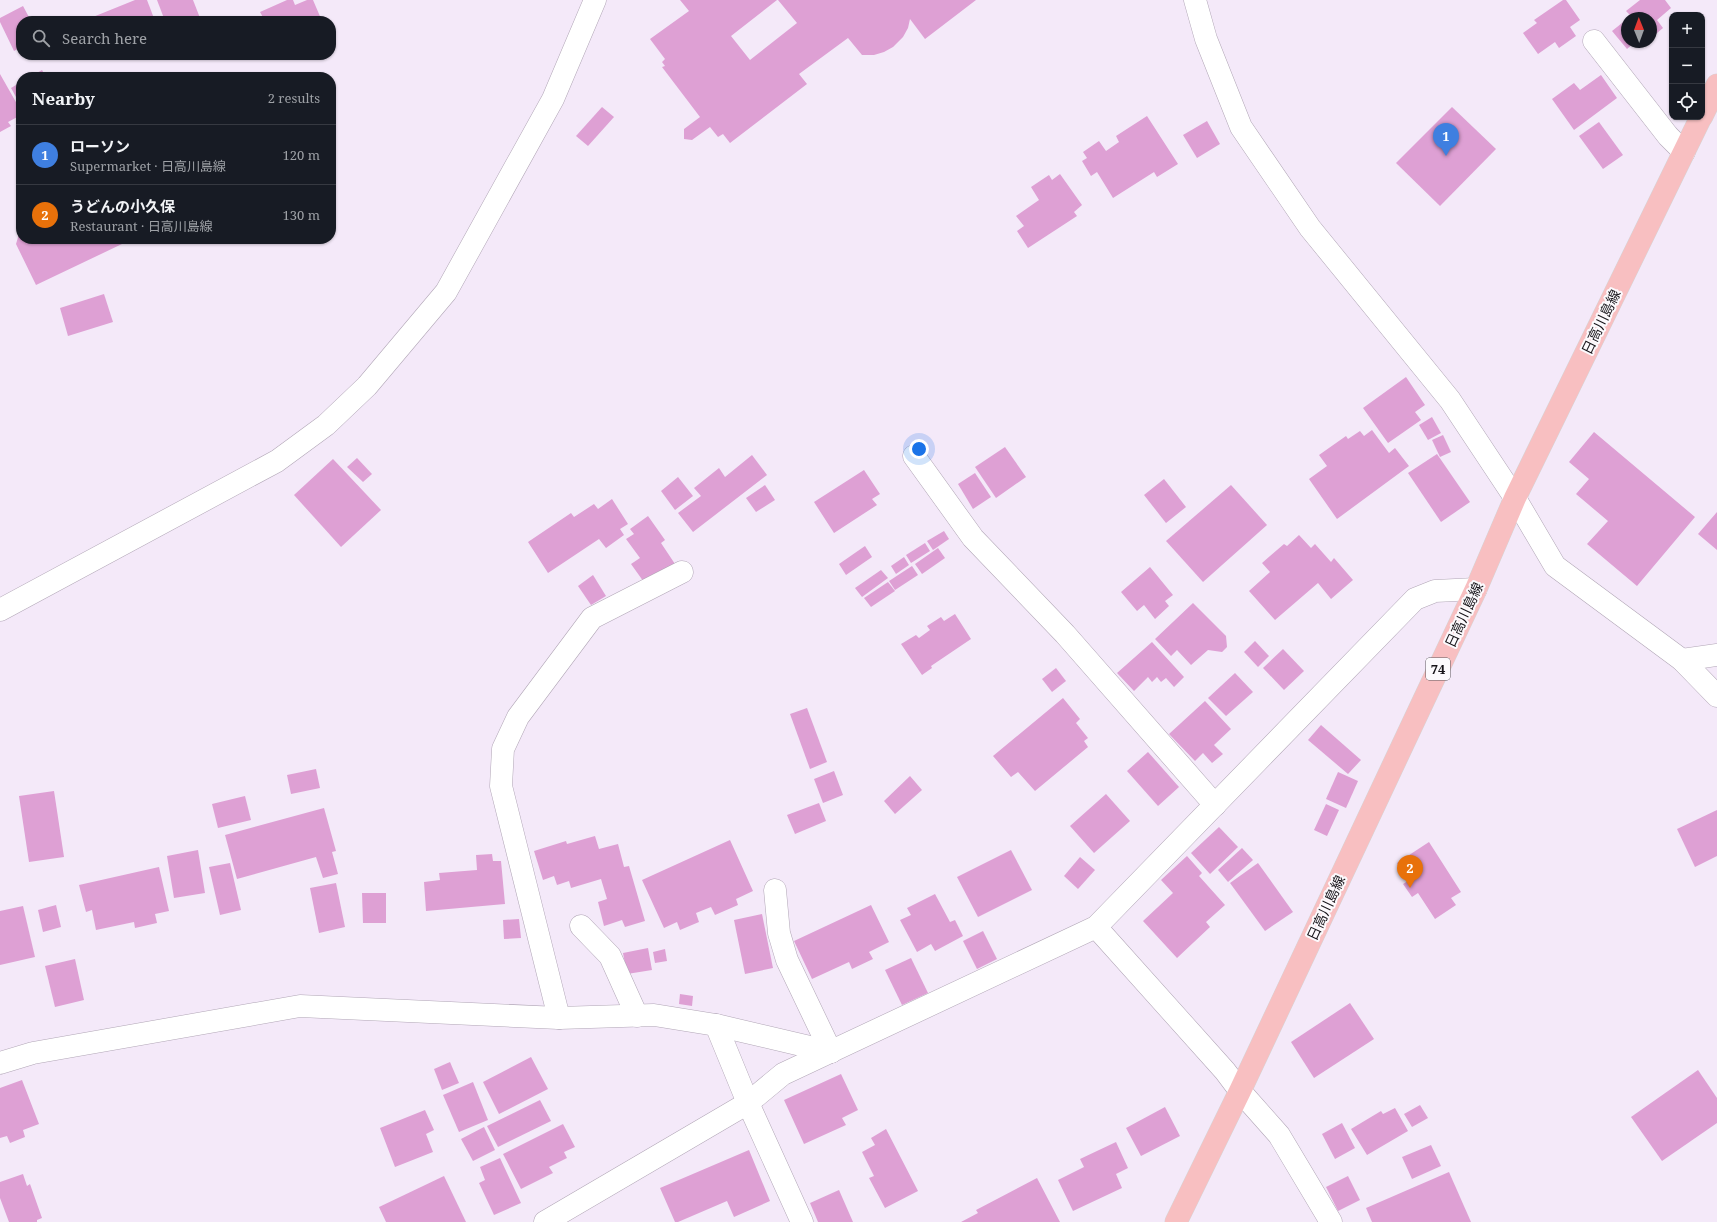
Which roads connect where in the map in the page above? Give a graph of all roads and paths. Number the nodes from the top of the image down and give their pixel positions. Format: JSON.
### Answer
{"nodes":[{"id":1,"x":595,"y":0,"type":"edge"},
{"id":2,"x":1195,"y":0,"type":"edge"},
{"id":3,"x":1594,"y":41,"type":"dead end"},
{"id":4,"x":1717,"y":85,"type":"edge"},
{"id":5,"x":1705,"y":110,"type":"edge"},
{"id":6,"x":1700,"y":120,"type":"edge"},
{"id":7,"x":1684,"y":152,"type":"junction"},
{"id":8,"x":914,"y":456,"type":"dead end"},
{"id":9,"x":1515,"y":498,"type":"junction"},
{"id":10,"x":682,"y":572,"type":"dead end"},
{"id":11,"x":1476,"y":589,"type":"junction"},
{"id":12,"x":0,"y":610,"type":"edge"},
{"id":13,"x":1717,"y":655,"type":"edge"},
{"id":14,"x":1682,"y":660,"type":"junction"},
{"id":15,"x":1717,"y":696,"type":"edge"},
{"id":16,"x":1215,"y":805,"type":"junction"},
{"id":17,"x":774,"y":890,"type":"dead end"},
{"id":18,"x":581,"y":926,"type":"dead end"},
{"id":19,"x":1096,"y":927,"type":"junction"},
{"id":20,"x":637,"y":1016,"type":"junction"},
{"id":21,"x":559,"y":1018,"type":"junction"},
{"id":22,"x":716,"y":1026,"type":"junction"},
{"id":23,"x":831,"y":1052,"type":"junction"},
{"id":24,"x":0,"y":1063,"type":"edge"},
{"id":25,"x":1240,"y":1091,"type":"junction"},
{"id":26,"x":748,"y":1103,"type":"junction"},
{"id":27,"x":546,"y":1222,"type":"edge"},
{"id":28,"x":802,"y":1222,"type":"edge"},
{"id":29,"x":1176,"y":1222,"type":"edge"},
{"id":30,"x":1331,"y":1222,"type":"edge"}],
"edges":[{"from":1,"to":12,"type":"street"},
{"from":2,"to":9,"type":"street"},
{"from":3,"to":7,"type":"street"},
{"from":4,"to":5,"type":"main road","name":"日高川島線","number":"74"},
{"from":6,"to":7,"type":"main road","name":"日高川島線","number":"74"},
{"from":7,"to":9,"type":"main road","name":"日高川島線","number":"74"},
{"from":8,"to":16,"type":"street"},
{"from":9,"to":11,"type":"main road","name":"日高川島線","number":"74"},
{"from":9,"to":14,"type":"street"},
{"from":10,"to":21,"type":"street"},
{"from":11,"to":16,"type":"street"},
{"from":11,"to":25,"type":"main road","name":"日高川島線","number":"74"},
{"from":13,"to":14,"type":"street"},
{"from":14,"to":15,"type":"street"},
{"from":16,"to":19,"type":"street"},
{"from":17,"to":23,"type":"street"},
{"from":18,"to":20,"type":"street"},
{"from":19,"to":23,"type":"street"},
{"from":19,"to":25,"type":"street"},
{"from":20,"to":21,"type":"street"},
{"from":20,"to":22,"type":"street"},
{"from":21,"to":24,"type":"street"},
{"from":22,"to":23,"type":"street"},
{"from":22,"to":26,"type":"street"},
{"from":23,"to":26,"type":"street"},
{"from":25,"to":29,"type":"main road","name":"日高川島線","number":"74"},
{"from":25,"to":30,"type":"street"},
{"from":26,"to":27,"type":"street"},
{"from":26,"to":28,"type":"street"}]}
